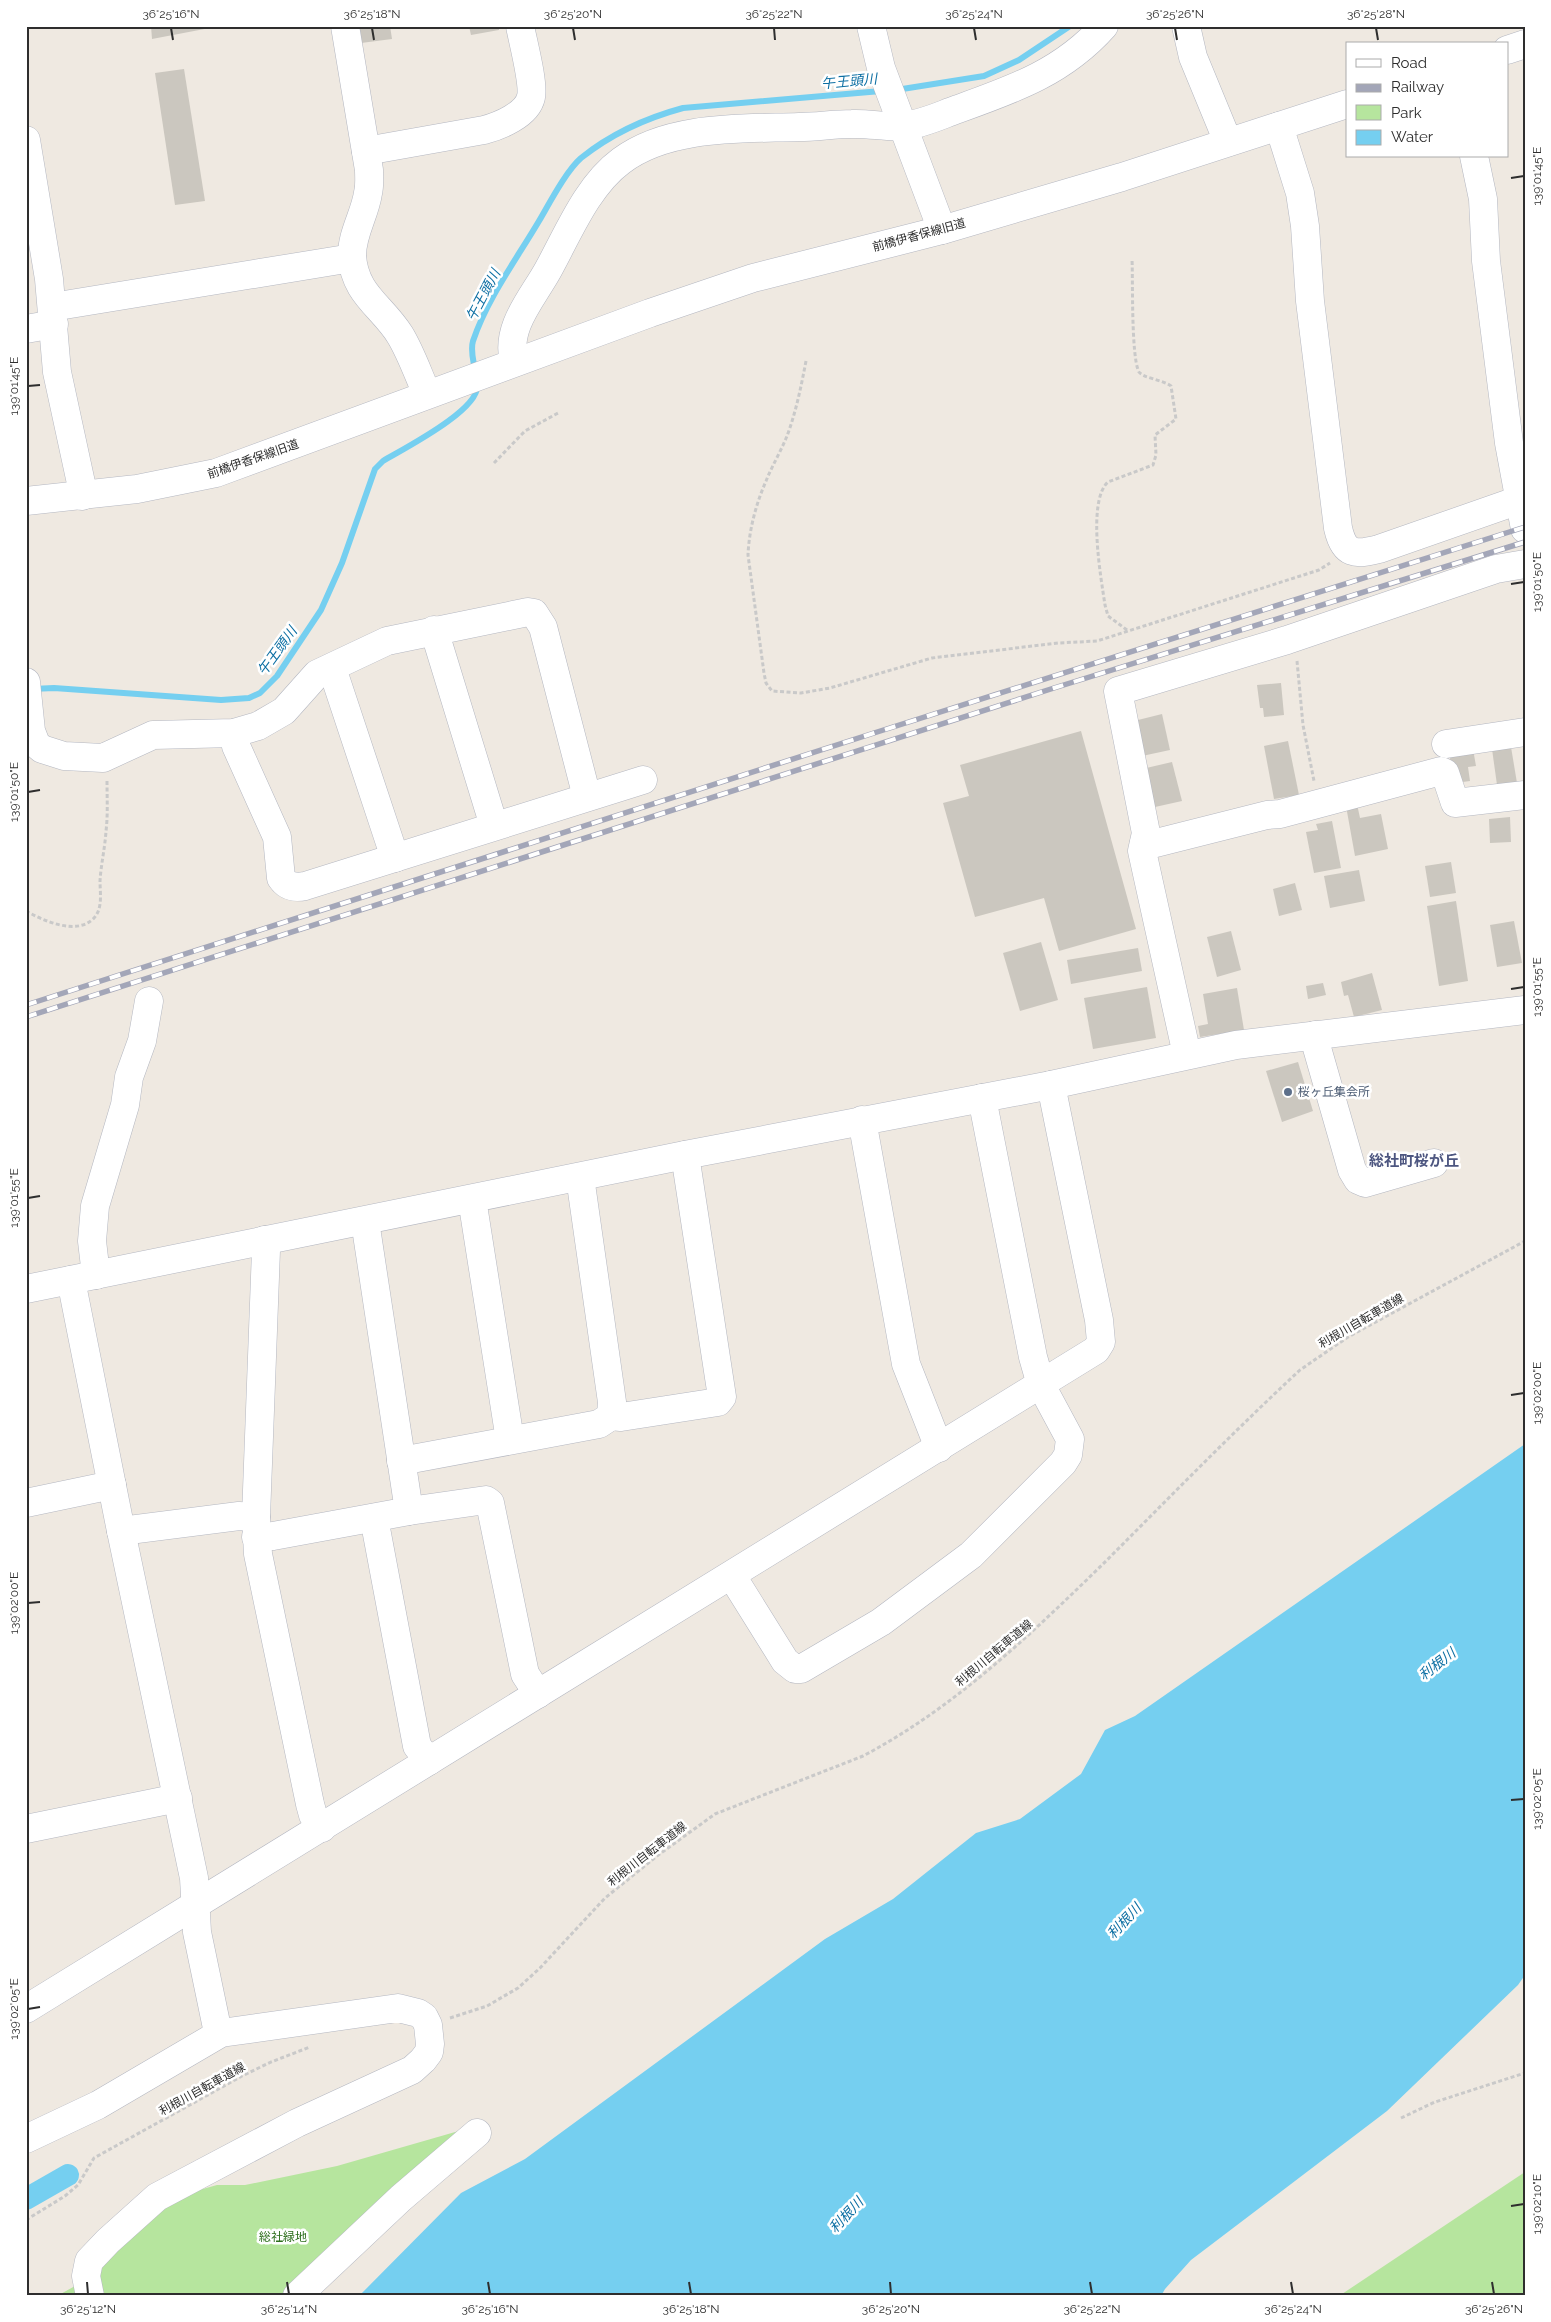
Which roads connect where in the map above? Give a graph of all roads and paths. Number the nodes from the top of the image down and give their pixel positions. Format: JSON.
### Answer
{"nodes":[{"id":1,"x":345,"y":26,"type":"edge"},
{"id":2,"x":520,"y":26,"type":"edge"},
{"id":3,"x":870,"y":26,"type":"edge"},
{"id":4,"x":1104,"y":26,"type":"edge"},
{"id":5,"x":1186,"y":26,"type":"edge"},
{"id":6,"x":1525,"y":44,"type":"edge"},
{"id":7,"x":1508,"y":50,"type":"edge"},
{"id":8,"x":1346,"y":104,"type":"edge"},
{"id":9,"x":901,"y":122,"type":"junction"},
{"id":10,"x":1279,"y":126,"type":"junction"},
{"id":11,"x":26,"y":140,"type":"edge"},
{"id":12,"x":1228,"y":142,"type":"junction"},
{"id":13,"x":366,"y":151,"type":"junction"},
{"id":14,"x":1474,"y":158,"type":"edge"},
{"id":15,"x":942,"y":230,"type":"junction"},
{"id":16,"x":352,"y":258,"type":"junction"},
{"id":17,"x":1132,"y":259,"type":"dead end"},
{"id":18,"x":53,"y":316,"type":"junction"},
{"id":19,"x":26,"y":329,"type":"edge"},
{"id":20,"x":806,"y":362,"type":"dead end"},
{"id":21,"x":493,"y":370,"type":"junction"},
{"id":22,"x":427,"y":394,"type":"junction"},
{"id":23,"x":560,"y":412,"type":"dead end"},
{"id":24,"x":494,"y":463,"type":"dead end"},
{"id":25,"x":82,"y":496,"type":"junction"},
{"id":26,"x":1522,"y":499,"type":"edge"},
{"id":27,"x":26,"y":501,"type":"edge"},
{"id":28,"x":1525,"y":529,"type":"edge"},
{"id":29,"x":1350,"y":551,"type":"junction"},
{"id":30,"x":1525,"y":564,"type":"edge"},
{"id":31,"x":434,"y":630,"type":"junction"},
{"id":32,"x":1128,"y":630,"type":"junction"},
{"id":33,"x":1294,"y":637,"type":"junction"},
{"id":34,"x":332,"y":668,"type":"junction"},
{"id":35,"x":26,"y":682,"type":"edge"},
{"id":36,"x":1525,"y":732,"type":"edge"},
{"id":37,"x":234,"y":733,"type":"junction"},
{"id":38,"x":1446,"y":744,"type":"dead end"},
{"id":39,"x":107,"y":775,"type":"dead end"},
{"id":40,"x":643,"y":780,"type":"dead end"},
{"id":41,"x":1525,"y":795,"type":"edge"},
{"id":42,"x":587,"y":797,"type":"junction"},
{"id":43,"x":1319,"y":804,"type":"junction"},
{"id":44,"x":494,"y":826,"type":"junction"},
{"id":45,"x":1144,"y":844,"type":"junction"},
{"id":46,"x":395,"y":858,"type":"junction"},
{"id":47,"x":26,"y":911,"type":"edge"},
{"id":48,"x":149,"y":1002,"type":"dead end"},
{"id":49,"x":1525,"y":1010,"type":"edge"},
{"id":50,"x":1315,"y":1035,"type":"junction"},
{"id":51,"x":1187,"y":1055,"type":"junction"},
{"id":52,"x":1050,"y":1085,"type":"junction"},
{"id":53,"x":982,"y":1098,"type":"junction"},
{"id":54,"x":862,"y":1120,"type":"junction"},
{"id":55,"x":685,"y":1155,"type":"junction"},
{"id":56,"x":1434,"y":1163,"type":"dead end"},
{"id":57,"x":580,"y":1177,"type":"junction"},
{"id":58,"x":472,"y":1199,"type":"junction"},
{"id":59,"x":364,"y":1221,"type":"junction"},
{"id":60,"x":265,"y":1240,"type":"junction"},
{"id":61,"x":1525,"y":1241,"type":"edge"},
{"id":62,"x":83,"y":1277,"type":"junction"},
{"id":63,"x":26,"y":1289,"type":"edge"},
{"id":64,"x":1041,"y":1385,"type":"junction"},
{"id":65,"x":611,"y":1416,"type":"junction"},
{"id":66,"x":510,"y":1440,"type":"junction"},
{"id":67,"x":939,"y":1448,"type":"junction"},
{"id":68,"x":401,"y":1461,"type":"junction"},
{"id":69,"x":112,"y":1485,"type":"junction"},
{"id":70,"x":26,"y":1503,"type":"edge"},
{"id":71,"x":409,"y":1511,"type":"junction"},
{"id":72,"x":374,"y":1518,"type":"junction"},
{"id":73,"x":256,"y":1527,"type":"junction"},
{"id":74,"x":121,"y":1531,"type":"junction"},
{"id":75,"x":732,"y":1576,"type":"junction"},
{"id":76,"x":538,"y":1694,"type":"junction"},
{"id":77,"x":429,"y":1761,"type":"junction"},
{"id":78,"x":178,"y":1798,"type":"junction"},
{"id":79,"x":322,"y":1828,"type":"junction"},
{"id":80,"x":26,"y":1829,"type":"edge"},
{"id":81,"x":197,"y":1906,"type":"junction"},
{"id":82,"x":26,"y":2010,"type":"edge"},
{"id":83,"x":446,"y":2019,"type":"dead end"},
{"id":84,"x":221,"y":2033,"type":"junction"},
{"id":85,"x":317,"y":2044,"type":"dead end"},
{"id":86,"x":1525,"y":2073,"type":"edge"},
{"id":87,"x":1401,"y":2118,"type":"dead end"},
{"id":88,"x":477,"y":2133,"type":"dead end"},
{"id":89,"x":26,"y":2139,"type":"edge"},
{"id":90,"x":26,"y":2220,"type":"edge"},
{"id":91,"x":90,"y":2296,"type":"edge"},
{"id":92,"x":297,"y":2296,"type":"edge"}],
"edges":[{"from":1,"to":13,"type":"street"},
{"from":2,"to":13,"type":"street"},
{"from":3,"to":9,"type":"street"},
{"from":4,"to":9,"type":"street"},
{"from":5,"to":12,"type":"street"},
{"from":6,"to":7,"type":"street"},
{"from":8,"to":10,"type":"street","name":"前橋伊香保線旧道"},
{"from":9,"to":15,"type":"street"},
{"from":9,"to":21,"type":"street"},
{"from":10,"to":12,"type":"street","name":"前橋伊香保線旧道"},
{"from":10,"to":29,"type":"street"},
{"from":11,"to":18,"type":"street"},
{"from":12,"to":15,"type":"street","name":"前橋伊香保線旧道"},
{"from":13,"to":16,"type":"street"},
{"from":14,"to":26,"type":"street"},
{"from":15,"to":21,"type":"street","name":"前橋伊香保線旧道"},
{"from":16,"to":18,"type":"street"},
{"from":16,"to":22,"type":"street"},
{"from":17,"to":32,"type":"path"},
{"from":18,"to":19,"type":"street"},
{"from":18,"to":25,"type":"street"},
{"from":20,"to":32,"type":"path"},
{"from":21,"to":22,"type":"street","name":"前橋伊香保線旧道"},
{"from":22,"to":25,"type":"street","name":"前橋伊香保線旧道"},
{"from":23,"to":24,"type":"path"},
{"from":25,"to":27,"type":"street","name":"前橋伊香保線旧道"},
{"from":26,"to":28,"type":"street"},
{"from":26,"to":29,"type":"street"},
{"from":29,"to":32,"type":"path"},
{"from":30,"to":33,"type":"street"},
{"from":31,"to":34,"type":"street"},
{"from":31,"to":42,"type":"street"},
{"from":31,"to":44,"type":"street"},
{"from":33,"to":43,"type":"path"},
{"from":33,"to":45,"type":"street"},
{"from":34,"to":37,"type":"street"},
{"from":34,"to":46,"type":"street"},
{"from":35,"to":37,"type":"street"},
{"from":36,"to":38,"type":"street"},
{"from":37,"to":46,"type":"street"},
{"from":39,"to":47,"type":"path"},
{"from":40,"to":42,"type":"street"},
{"from":41,"to":43,"type":"street"},
{"from":42,"to":44,"type":"street"},
{"from":43,"to":45,"type":"street"},
{"from":44,"to":46,"type":"street"},
{"from":45,"to":51,"type":"street"},
{"from":48,"to":62,"type":"street"},
{"from":49,"to":50,"type":"street"},
{"from":50,"to":51,"type":"street"},
{"from":50,"to":56,"type":"street"},
{"from":51,"to":52,"type":"street"},
{"from":52,"to":53,"type":"street"},
{"from":52,"to":64,"type":"street"},
{"from":53,"to":54,"type":"street"},
{"from":53,"to":64,"type":"street"},
{"from":54,"to":55,"type":"street"},
{"from":54,"to":67,"type":"street"},
{"from":55,"to":57,"type":"street"},
{"from":55,"to":65,"type":"street"},
{"from":57,"to":58,"type":"street"},
{"from":57,"to":65,"type":"street"},
{"from":58,"to":59,"type":"street"},
{"from":58,"to":66,"type":"street"},
{"from":59,"to":60,"type":"street"},
{"from":59,"to":68,"type":"street"},
{"from":60,"to":62,"type":"street"},
{"from":60,"to":73,"type":"street"},
{"from":61,"to":83,"type":"path","name":"利根川自転車道線"},
{"from":62,"to":63,"type":"street"},
{"from":62,"to":69,"type":"street"},
{"from":64,"to":67,"type":"street"},
{"from":64,"to":75,"type":"street"},
{"from":65,"to":66,"type":"street"},
{"from":66,"to":68,"type":"street"},
{"from":67,"to":75,"type":"street"},
{"from":68,"to":71,"type":"street"},
{"from":69,"to":70,"type":"street"},
{"from":69,"to":74,"type":"street"},
{"from":71,"to":72,"type":"street"},
{"from":71,"to":76,"type":"street"},
{"from":72,"to":73,"type":"street"},
{"from":72,"to":77,"type":"street"},
{"from":73,"to":74,"type":"street"},
{"from":73,"to":79,"type":"street"},
{"from":74,"to":78,"type":"street"},
{"from":75,"to":76,"type":"street"},
{"from":76,"to":77,"type":"street"},
{"from":77,"to":79,"type":"street"},
{"from":78,"to":80,"type":"street"},
{"from":78,"to":81,"type":"street"},
{"from":79,"to":81,"type":"street"},
{"from":81,"to":82,"type":"street"},
{"from":81,"to":84,"type":"street"},
{"from":84,"to":89,"type":"street"},
{"from":84,"to":91,"type":"street"},
{"from":85,"to":90,"type":"path","name":"利根川自転車道線"},
{"from":86,"to":87,"type":"path"},
{"from":88,"to":92,"type":"street"}]}
